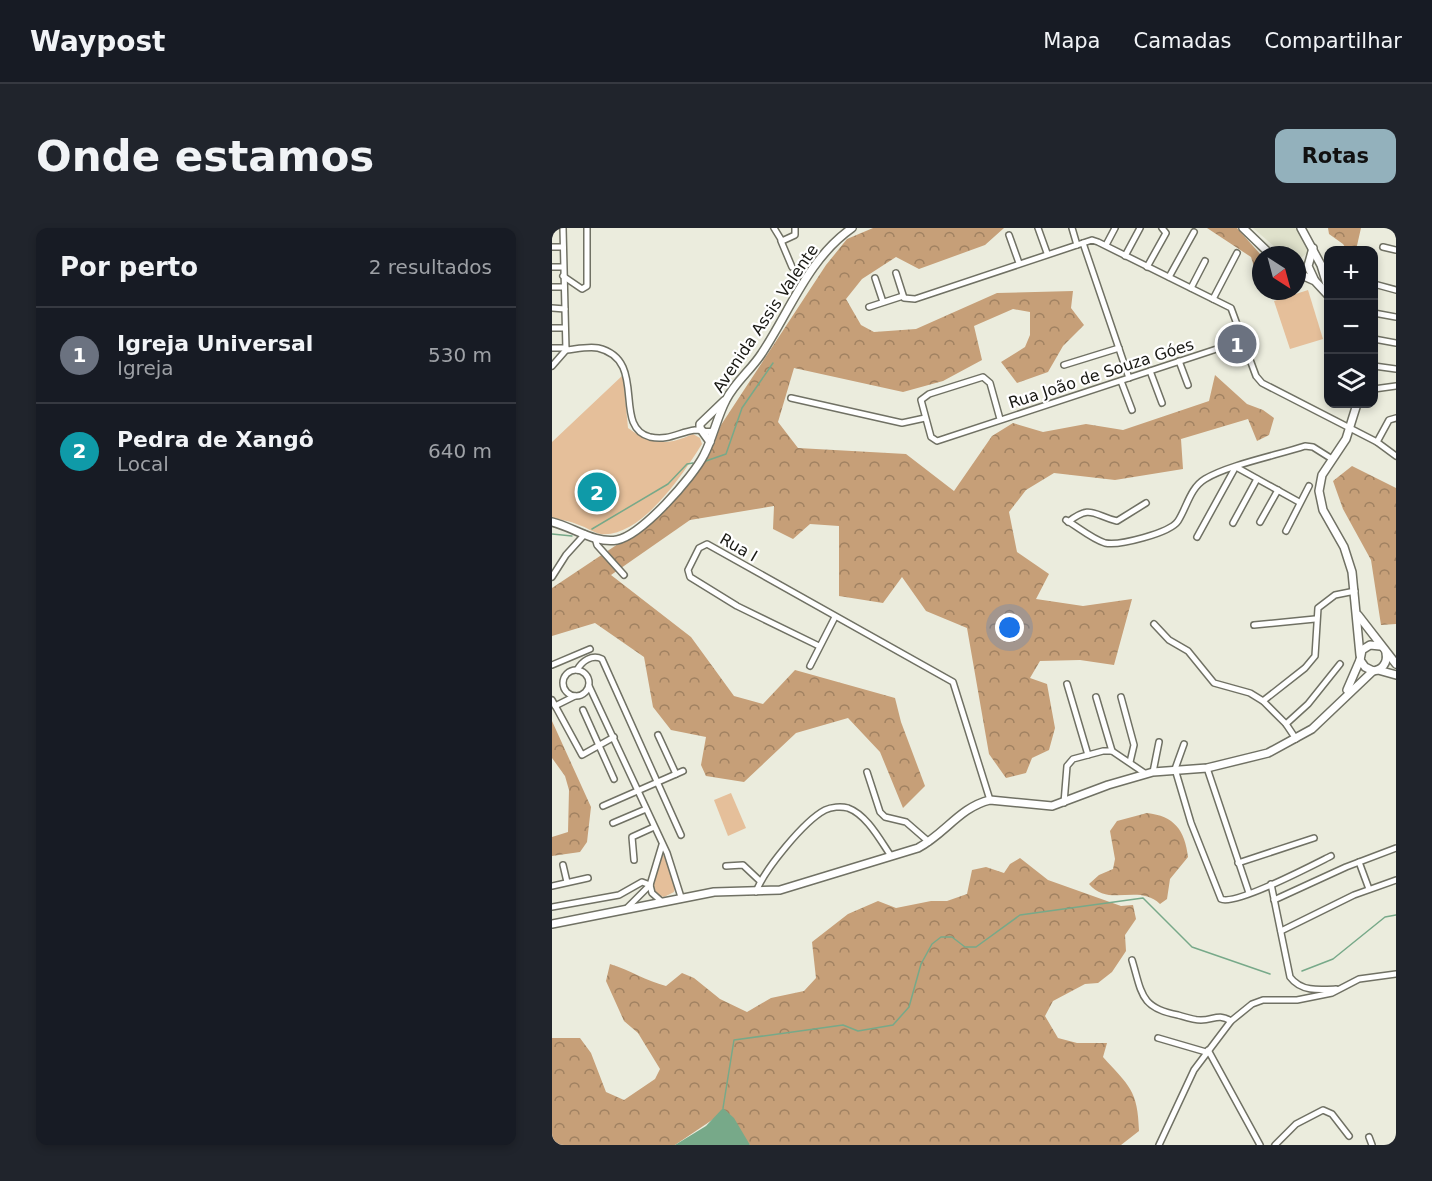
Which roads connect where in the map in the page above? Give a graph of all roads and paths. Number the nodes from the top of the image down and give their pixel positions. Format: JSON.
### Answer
{"nodes":[{"id":1,"x":563,"y":228,"type":"edge"},
{"id":2,"x":587,"y":228,"type":"edge"},
{"id":3,"x":774,"y":228,"type":"edge"},
{"id":4,"x":795,"y":228,"type":"edge"},
{"id":5,"x":852,"y":228,"type":"edge"},
{"id":6,"x":1038,"y":228,"type":"edge"},
{"id":7,"x":1072,"y":228,"type":"edge"},
{"id":8,"x":1115,"y":228,"type":"edge"},
{"id":9,"x":1140,"y":228,"type":"edge"},
{"id":10,"x":1162,"y":228,"type":"edge"},
{"id":11,"x":1243,"y":228,"type":"edge"},
{"id":12,"x":1301,"y":228,"type":"edge"},
{"id":13,"x":1194,"y":232,"type":"dead end"},
{"id":14,"x":1009,"y":235,"type":"dead end"},
{"id":15,"x":780,"y":238,"type":"junction"},
{"id":16,"x":1080,"y":244,"type":"junction"},
{"id":17,"x":1106,"y":245,"type":"junction"},
{"id":18,"x":1262,"y":246,"type":"edge"},
{"id":19,"x":552,"y":247,"type":"edge"},
{"id":20,"x":563,"y":247,"type":"junction"},
{"id":21,"x":1383,"y":247,"type":"dead end"},
{"id":22,"x":1313,"y":248,"type":"junction"},
{"id":23,"x":1396,"y":249,"type":"edge"},
{"id":24,"x":1047,"y":253,"type":"junction"},
{"id":25,"x":1237,"y":254,"type":"dead end"},
{"id":26,"x":1125,"y":256,"type":"junction"},
{"id":27,"x":1205,"y":261,"type":"dead end"},
{"id":28,"x":1019,"y":263,"type":"junction"},
{"id":29,"x":1321,"y":265,"type":"junction"},
{"id":30,"x":552,"y":267,"type":"edge"},
{"id":31,"x":563,"y":267,"type":"junction"},
{"id":32,"x":792,"y":267,"type":"dead end"},
{"id":33,"x":1147,"y":267,"type":"junction"},
{"id":34,"x":1308,"y":267,"type":"junction"},
{"id":35,"x":1324,"y":271,"type":"edge"},
{"id":36,"x":896,"y":273,"type":"dead end"},
{"id":37,"x":563,"y":276,"type":"junction"},
{"id":38,"x":1306,"y":276,"type":"edge"},
{"id":39,"x":1169,"y":277,"type":"junction"},
{"id":40,"x":875,"y":278,"type":"dead end"},
{"id":41,"x":1324,"y":280,"type":"edge"},
{"id":42,"x":1315,"y":281,"type":"junction"},
{"id":43,"x":1378,"y":285,"type":"edge"},
{"id":44,"x":552,"y":287,"type":"edge"},
{"id":45,"x":564,"y":287,"type":"junction"},
{"id":46,"x":1396,"y":287,"type":"edge"},
{"id":47,"x":1191,"y":288,"type":"junction"},
{"id":48,"x":1324,"y":290,"type":"edge"},
{"id":49,"x":903,"y":296,"type":"junction"},
{"id":50,"x":1213,"y":299,"type":"junction"},
{"id":51,"x":883,"y":302,"type":"junction"},
{"id":52,"x":869,"y":307,"type":"dead end"},
{"id":53,"x":552,"y":308,"type":"edge"},
{"id":54,"x":565,"y":309,"type":"junction"},
{"id":55,"x":1378,"y":314,"type":"edge"},
{"id":56,"x":1396,"y":317,"type":"edge"},
{"id":57,"x":552,"y":328,"type":"edge"},
{"id":58,"x":565,"y":328,"type":"junction"},
{"id":59,"x":1239,"y":328,"type":"junction"},
{"id":60,"x":1227,"y":332,"type":"dead end"},
{"id":61,"x":1244,"y":340,"type":"junction"},
{"id":62,"x":1378,"y":340,"type":"edge"},
{"id":63,"x":1396,"y":343,"type":"edge"},
{"id":64,"x":552,"y":348,"type":"edge"},
{"id":65,"x":1119,"y":348,"type":"junction"},
{"id":66,"x":566,"y":349,"type":"junction"},
{"id":67,"x":1179,"y":362,"type":"junction"},
{"id":68,"x":1064,"y":365,"type":"dead end"},
{"id":69,"x":552,"y":366,"type":"edge"},
{"id":70,"x":1378,"y":367,"type":"edge"},
{"id":71,"x":1396,"y":369,"type":"edge"},
{"id":72,"x":1150,"y":371,"type":"junction"},
{"id":73,"x":1128,"y":378,"type":"junction"},
{"id":74,"x":1121,"y":381,"type":"junction"},
{"id":75,"x":1188,"y":385,"type":"dead end"},
{"id":76,"x":1396,"y":386,"type":"edge"},
{"id":77,"x":1378,"y":388,"type":"edge"},
{"id":78,"x":726,"y":398,"type":"junction"},
{"id":79,"x":791,"y":398,"type":"dead end"},
{"id":80,"x":1162,"y":403,"type":"dead end"},
{"id":81,"x":1356,"y":408,"type":"edge"},
{"id":82,"x":1132,"y":410,"type":"dead end"},
{"id":83,"x":925,"y":418,"type":"junction"},
{"id":84,"x":1396,"y":418,"type":"edge"},
{"id":85,"x":1000,"y":420,"type":"junction"},
{"id":86,"x":702,"y":421,"type":"junction"},
{"id":87,"x":715,"y":428,"type":"junction"},
{"id":88,"x":1350,"y":428,"type":"junction"},
{"id":89,"x":701,"y":431,"type":"junction"},
{"id":90,"x":688,"y":432,"type":"junction"},
{"id":91,"x":710,"y":442,"type":"junction"},
{"id":92,"x":1377,"y":442,"type":"junction"},
{"id":93,"x":1396,"y":456,"type":"edge"},
{"id":94,"x":1332,"y":459,"type":"junction"},
{"id":95,"x":1235,"y":468,"type":"junction"},
{"id":96,"x":1257,"y":479,"type":"junction"},
{"id":97,"x":1309,"y":486,"type":"dead end"},
{"id":98,"x":1278,"y":490,"type":"junction"},
{"id":99,"x":1299,"y":502,"type":"junction"},
{"id":100,"x":1146,"y":503,"type":"dead end"},
{"id":101,"x":552,"y":522,"type":"edge"},
{"id":102,"x":1260,"y":522,"type":"dead end"},
{"id":103,"x":1233,"y":523,"type":"dead end"},
{"id":104,"x":1286,"y":531,"type":"dead end"},
{"id":105,"x":585,"y":534,"type":"junction"},
{"id":106,"x":1197,"y":537,"type":"dead end"},
{"id":107,"x":595,"y":538,"type":"junction"},
{"id":108,"x":624,"y":575,"type":"dead end"},
{"id":109,"x":552,"y":578,"type":"edge"},
{"id":110,"x":1355,"y":591,"type":"junction"},
{"id":111,"x":1357,"y":613,"type":"junction"},
{"id":112,"x":835,"y":616,"type":"junction"},
{"id":113,"x":1315,"y":619,"type":"junction"},
{"id":114,"x":1154,"y":624,"type":"dead end"},
{"id":115,"x":1254,"y":625,"type":"dead end"},
{"id":116,"x":819,"y":646,"type":"junction"},
{"id":117,"x":1380,"y":646,"type":"junction"},
{"id":118,"x":590,"y":649,"type":"dead end"},
{"id":119,"x":1386,"y":653,"type":"junction"},
{"id":120,"x":1360,"y":657,"type":"junction"},
{"id":121,"x":1340,"y":664,"type":"dead end"},
{"id":122,"x":1396,"y":664,"type":"edge"},
{"id":123,"x":552,"y":665,"type":"edge"},
{"id":124,"x":810,"y":666,"type":"dead end"},
{"id":125,"x":577,"y":670,"type":"junction"},
{"id":126,"x":1375,"y":670,"type":"junction"},
{"id":127,"x":1396,"y":675,"type":"edge"},
{"id":128,"x":1067,"y":684,"type":"dead end"},
{"id":129,"x":589,"y":686,"type":"junction"},
{"id":130,"x":575,"y":696,"type":"junction"},
{"id":131,"x":1096,"y":697,"type":"dead end"},
{"id":132,"x":1121,"y":697,"type":"dead end"},
{"id":133,"x":1342,"y":699,"type":"junction"},
{"id":134,"x":1263,"y":701,"type":"junction"},
{"id":135,"x":554,"y":703,"type":"edge"},
{"id":136,"x":583,"y":710,"type":"dead end"},
{"id":137,"x":1286,"y":724,"type":"junction"},
{"id":138,"x":658,"y":735,"type":"dead end"},
{"id":139,"x":614,"y":737,"type":"junction"},
{"id":140,"x":1296,"y":739,"type":"junction"},
{"id":141,"x":1159,"y":742,"type":"dead end"},
{"id":142,"x":600,"y":744,"type":"junction"},
{"id":143,"x":1184,"y":744,"type":"dead end"},
{"id":144,"x":1112,"y":751,"type":"junction"},
{"id":145,"x":1088,"y":754,"type":"junction"},
{"id":146,"x":1130,"y":762,"type":"junction"},
{"id":147,"x":1207,"y":768,"type":"junction"},
{"id":148,"x":1175,"y":769,"type":"junction"},
{"id":149,"x":683,"y":771,"type":"dead end"},
{"id":150,"x":867,"y":772,"type":"dead end"},
{"id":151,"x":1149,"y":773,"type":"junction"},
{"id":152,"x":676,"y":774,"type":"junction"},
{"id":153,"x":614,"y":779,"type":"dead end"},
{"id":154,"x":657,"y":782,"type":"junction"},
{"id":155,"x":637,"y":790,"type":"junction"},
{"id":156,"x":990,"y":800,"type":"junction"},
{"id":157,"x":1064,"y":803,"type":"junction"},
{"id":158,"x":603,"y":806,"type":"dead end"},
{"id":159,"x":646,"y":809,"type":"junction"},
{"id":160,"x":613,"y":823,"type":"dead end"},
{"id":161,"x":654,"y":827,"type":"junction"},
{"id":162,"x":681,"y":835,"type":"dead end"},
{"id":163,"x":1314,"y":838,"type":"dead end"},
{"id":164,"x":929,"y":842,"type":"junction"},
{"id":165,"x":662,"y":845,"type":"junction"},
{"id":166,"x":1396,"y":848,"type":"edge"},
{"id":167,"x":891,"y":856,"type":"junction"},
{"id":168,"x":1331,"y":856,"type":"dead end"},
{"id":169,"x":634,"y":860,"type":"dead end"},
{"id":170,"x":1359,"y":862,"type":"junction"},
{"id":171,"x":1238,"y":863,"type":"junction"},
{"id":172,"x":563,"y":865,"type":"dead end"},
{"id":173,"x":726,"y":866,"type":"dead end"},
{"id":174,"x":588,"y":878,"type":"dead end"},
{"id":175,"x":1396,"y":880,"type":"edge"},
{"id":176,"x":760,"y":881,"type":"junction"},
{"id":177,"x":567,"y":882,"type":"junction"},
{"id":178,"x":1271,"y":884,"type":"junction"},
{"id":179,"x":552,"y":885,"type":"edge"},
{"id":180,"x":650,"y":885,"type":"junction"},
{"id":181,"x":1369,"y":889,"type":"junction"},
{"id":182,"x":756,"y":892,"type":"junction"},
{"id":183,"x":1249,"y":893,"type":"junction"},
{"id":184,"x":681,"y":897,"type":"junction"},
{"id":185,"x":1274,"y":900,"type":"junction"},
{"id":186,"x":661,"y":901,"type":"junction"},
{"id":187,"x":552,"y":907,"type":"edge"},
{"id":188,"x":624,"y":910,"type":"junction"},
{"id":189,"x":552,"y":924,"type":"edge"},
{"id":190,"x":1281,"y":931,"type":"junction"},
{"id":191,"x":1132,"y":960,"type":"dead end"},
{"id":192,"x":1396,"y":974,"type":"edge"},
{"id":193,"x":1343,"y":988,"type":"junction"},
{"id":194,"x":1231,"y":1021,"type":"junction"},
{"id":195,"x":1158,"y":1038,"type":"dead end"},
{"id":196,"x":1207,"y":1051,"type":"junction"},
{"id":197,"x":1349,"y":1136,"type":"dead end"},
{"id":198,"x":1369,"y":1137,"type":"dead end"},
{"id":199,"x":1159,"y":1145,"type":"edge"},
{"id":200,"x":1260,"y":1145,"type":"edge"},
{"id":201,"x":1275,"y":1145,"type":"edge"},
{"id":202,"x":1372,"y":1145,"type":"edge"}],
"edges":[{"from":1,"to":20,"type":"street"},
{"from":2,"to":37,"type":"street"},
{"from":3,"to":15,"type":"street"},
{"from":4,"to":15,"type":"street"},
{"from":5,"to":78,"type":"main road","name":"Avenida Assis Valente"},
{"from":6,"to":24,"type":"street"},
{"from":7,"to":16,"type":"street"},
{"from":8,"to":17,"type":"street"},
{"from":9,"to":26,"type":"street"},
{"from":10,"to":33,"type":"street"},
{"from":11,"to":18,"type":"main road"},
{"from":12,"to":22,"type":"main road"},
{"from":13,"to":39,"type":"street"},
{"from":14,"to":28,"type":"street"},
{"from":15,"to":32,"type":"street"},
{"from":16,"to":17,"type":"street"},
{"from":16,"to":24,"type":"street"},
{"from":16,"to":65,"type":"street"},
{"from":17,"to":26,"type":"street"},
{"from":19,"to":20,"type":"street"},
{"from":20,"to":31,"type":"street"},
{"from":21,"to":23,"type":"street"},
{"from":22,"to":29,"type":"main road"},
{"from":22,"to":34,"type":"main road"},
{"from":24,"to":28,"type":"street"},
{"from":25,"to":50,"type":"street"},
{"from":26,"to":33,"type":"street"},
{"from":27,"to":47,"type":"street"},
{"from":28,"to":49,"type":"street"},
{"from":29,"to":34,"type":"main road"},
{"from":29,"to":35,"type":"main road"},
{"from":30,"to":31,"type":"street"},
{"from":31,"to":37,"type":"street"},
{"from":33,"to":39,"type":"street"},
{"from":34,"to":42,"type":"main road"},
{"from":36,"to":49,"type":"street"},
{"from":37,"to":45,"type":"street"},
{"from":38,"to":42,"type":"main road"},
{"from":39,"to":47,"type":"street"},
{"from":40,"to":51,"type":"street"},
{"from":41,"to":42,"type":"main road"},
{"from":42,"to":48,"type":"main road"},
{"from":43,"to":46,"type":"street"},
{"from":44,"to":45,"type":"street"},
{"from":45,"to":54,"type":"street"},
{"from":47,"to":50,"type":"street"},
{"from":49,"to":51,"type":"street"},
{"from":50,"to":59,"type":"street"},
{"from":51,"to":52,"type":"street"},
{"from":53,"to":54,"type":"street"},
{"from":54,"to":58,"type":"street"},
{"from":55,"to":56,"type":"street"},
{"from":57,"to":58,"type":"street"},
{"from":58,"to":66,"type":"street"},
{"from":59,"to":60,"type":"street"},
{"from":59,"to":61,"type":"street"},
{"from":61,"to":67,"type":"street","name":"Rua João de Souza Góes"},
{"from":61,"to":88,"type":"street"},
{"from":62,"to":63,"type":"street"},
{"from":64,"to":66,"type":"street"},
{"from":65,"to":68,"type":"street"},
{"from":65,"to":73,"type":"street"},
{"from":66,"to":69,"type":"street"},
{"from":66,"to":90,"type":"street"},
{"from":67,"to":72,"type":"street","name":"Rua João de Souza Góes"},
{"from":67,"to":75,"type":"street"},
{"from":70,"to":71,"type":"street"},
{"from":72,"to":73,"type":"street","name":"Rua João de Souza Góes"},
{"from":72,"to":80,"type":"street"},
{"from":73,"to":74,"type":"street","name":"Rua João de Souza Góes"},
{"from":74,"to":82,"type":"street"},
{"from":74,"to":85,"type":"street","name":"Rua João de Souza Góes"},
{"from":76,"to":77,"type":"street"},
{"from":78,"to":86,"type":"main road"},
{"from":78,"to":87,"type":"main road","name":"Avenida Assis Valente"},
{"from":79,"to":83,"type":"street"},
{"from":81,"to":88,"type":"main road"},
{"from":83,"to":85,"type":"street","name":"Rua João de Souza Góes"},
{"from":83,"to":85,"type":"street","name":"Rua João de Souza Góes"},
{"from":84,"to":92,"type":"street"},
{"from":86,"to":87,"type":"street"},
{"from":86,"to":89,"type":"main road"},
{"from":86,"to":90,"type":"street"},
{"from":87,"to":89,"type":"street"},
{"from":87,"to":91,"type":"main road","name":"Avenida Assis Valente"},
{"from":88,"to":92,"type":"street"},
{"from":88,"to":94,"type":"main road"},
{"from":89,"to":90,"type":"street"},
{"from":89,"to":91,"type":"main road"},
{"from":91,"to":107,"type":"main road","name":"Avenida Assis Valente"},
{"from":92,"to":93,"type":"street"},
{"from":94,"to":95,"type":"street"},
{"from":94,"to":110,"type":"main road"},
{"from":95,"to":96,"type":"street"},
{"from":95,"to":100,"type":"street"},
{"from":95,"to":106,"type":"street"},
{"from":96,"to":98,"type":"street"},
{"from":96,"to":103,"type":"street"},
{"from":97,"to":99,"type":"street"},
{"from":98,"to":99,"type":"street"},
{"from":98,"to":102,"type":"street"},
{"from":99,"to":104,"type":"street"},
{"from":101,"to":105,"type":"main road","name":"Avenida Assis Valente"},
{"from":105,"to":107,"type":"main road","name":"Avenida Assis Valente"},
{"from":105,"to":109,"type":"street"},
{"from":107,"to":108,"type":"street"},
{"from":110,"to":111,"type":"main road"},
{"from":110,"to":113,"type":"street"},
{"from":111,"to":117,"type":"main road"},
{"from":111,"to":120,"type":"main road"},
{"from":112,"to":116,"type":"street"},
{"from":112,"to":116,"type":"street","name":"Rua I"},
{"from":112,"to":156,"type":"street","name":"Rua I"},
{"from":113,"to":115,"type":"street"},
{"from":113,"to":134,"type":"street"},
{"from":114,"to":134,"type":"street"},
{"from":116,"to":124,"type":"street"},
{"from":117,"to":119,"type":"main road"},
{"from":117,"to":120,"type":"main road"},
{"from":118,"to":123,"type":"street"},
{"from":119,"to":122,"type":"main road"},
{"from":119,"to":126,"type":"main road"},
{"from":120,"to":126,"type":"main road"},
{"from":120,"to":133,"type":"main road"},
{"from":121,"to":137,"type":"street"},
{"from":125,"to":129,"type":"street"},
{"from":125,"to":130,"type":"street"},
{"from":125,"to":154,"type":"street"},
{"from":126,"to":127,"type":"main road"},
{"from":126,"to":133,"type":"main road"},
{"from":128,"to":145,"type":"street"},
{"from":129,"to":130,"type":"street"},
{"from":129,"to":139,"type":"street"},
{"from":130,"to":135,"type":"street"},
{"from":131,"to":144,"type":"street"},
{"from":132,"to":146,"type":"street"},
{"from":133,"to":140,"type":"main road"},
{"from":134,"to":137,"type":"street"},
{"from":135,"to":142,"type":"street"},
{"from":136,"to":142,"type":"street"},
{"from":137,"to":140,"type":"street"},
{"from":138,"to":152,"type":"street"},
{"from":139,"to":142,"type":"street"},
{"from":139,"to":155,"type":"street"},
{"from":140,"to":147,"type":"main road"},
{"from":141,"to":151,"type":"street"},
{"from":142,"to":153,"type":"street"},
{"from":143,"to":148,"type":"street"},
{"from":144,"to":145,"type":"street"},
{"from":144,"to":146,"type":"street"},
{"from":145,"to":157,"type":"street"},
{"from":146,"to":151,"type":"street"},
{"from":147,"to":148,"type":"main road"},
{"from":147,"to":171,"type":"street"},
{"from":148,"to":151,"type":"main road"},
{"from":148,"to":183,"type":"street"},
{"from":149,"to":152,"type":"street"},
{"from":150,"to":164,"type":"street"},
{"from":151,"to":157,"type":"main road"},
{"from":152,"to":154,"type":"street"},
{"from":154,"to":155,"type":"street"},
{"from":154,"to":162,"type":"street"},
{"from":155,"to":158,"type":"street"},
{"from":155,"to":159,"type":"street"},
{"from":156,"to":157,"type":"main road"},
{"from":156,"to":164,"type":"main road"},
{"from":159,"to":160,"type":"street"},
{"from":159,"to":161,"type":"street"},
{"from":161,"to":165,"type":"street"},
{"from":161,"to":169,"type":"street"},
{"from":163,"to":171,"type":"street"},
{"from":164,"to":167,"type":"main road"},
{"from":165,"to":180,"type":"street"},
{"from":165,"to":184,"type":"street"},
{"from":166,"to":170,"type":"street"},
{"from":167,"to":176,"type":"street"},
{"from":167,"to":182,"type":"main road"},
{"from":168,"to":178,"type":"street"},
{"from":170,"to":181,"type":"street"},
{"from":170,"to":185,"type":"street"},
{"from":171,"to":183,"type":"street"},
{"from":172,"to":177,"type":"street"},
{"from":173,"to":176,"type":"street"},
{"from":174,"to":177,"type":"street"},
{"from":175,"to":181,"type":"street"},
{"from":176,"to":182,"type":"street"},
{"from":177,"to":179,"type":"street"},
{"from":178,"to":183,"type":"street"},
{"from":178,"to":185,"type":"street"},
{"from":180,"to":186,"type":"street"},
{"from":180,"to":187,"type":"street"},
{"from":180,"to":188,"type":"street"},
{"from":181,"to":190,"type":"street"},
{"from":182,"to":184,"type":"main road"},
{"from":184,"to":186,"type":"main road"},
{"from":185,"to":190,"type":"street"},
{"from":186,"to":188,"type":"main road"},
{"from":188,"to":189,"type":"main road"},
{"from":190,"to":193,"type":"street"},
{"from":191,"to":194,"type":"street"},
{"from":192,"to":193,"type":"street"},
{"from":193,"to":194,"type":"street"},
{"from":194,"to":196,"type":"street"},
{"from":195,"to":196,"type":"street"},
{"from":196,"to":199,"type":"street"},
{"from":196,"to":200,"type":"street"},
{"from":197,"to":201,"type":"street"},
{"from":198,"to":202,"type":"street"}]}
